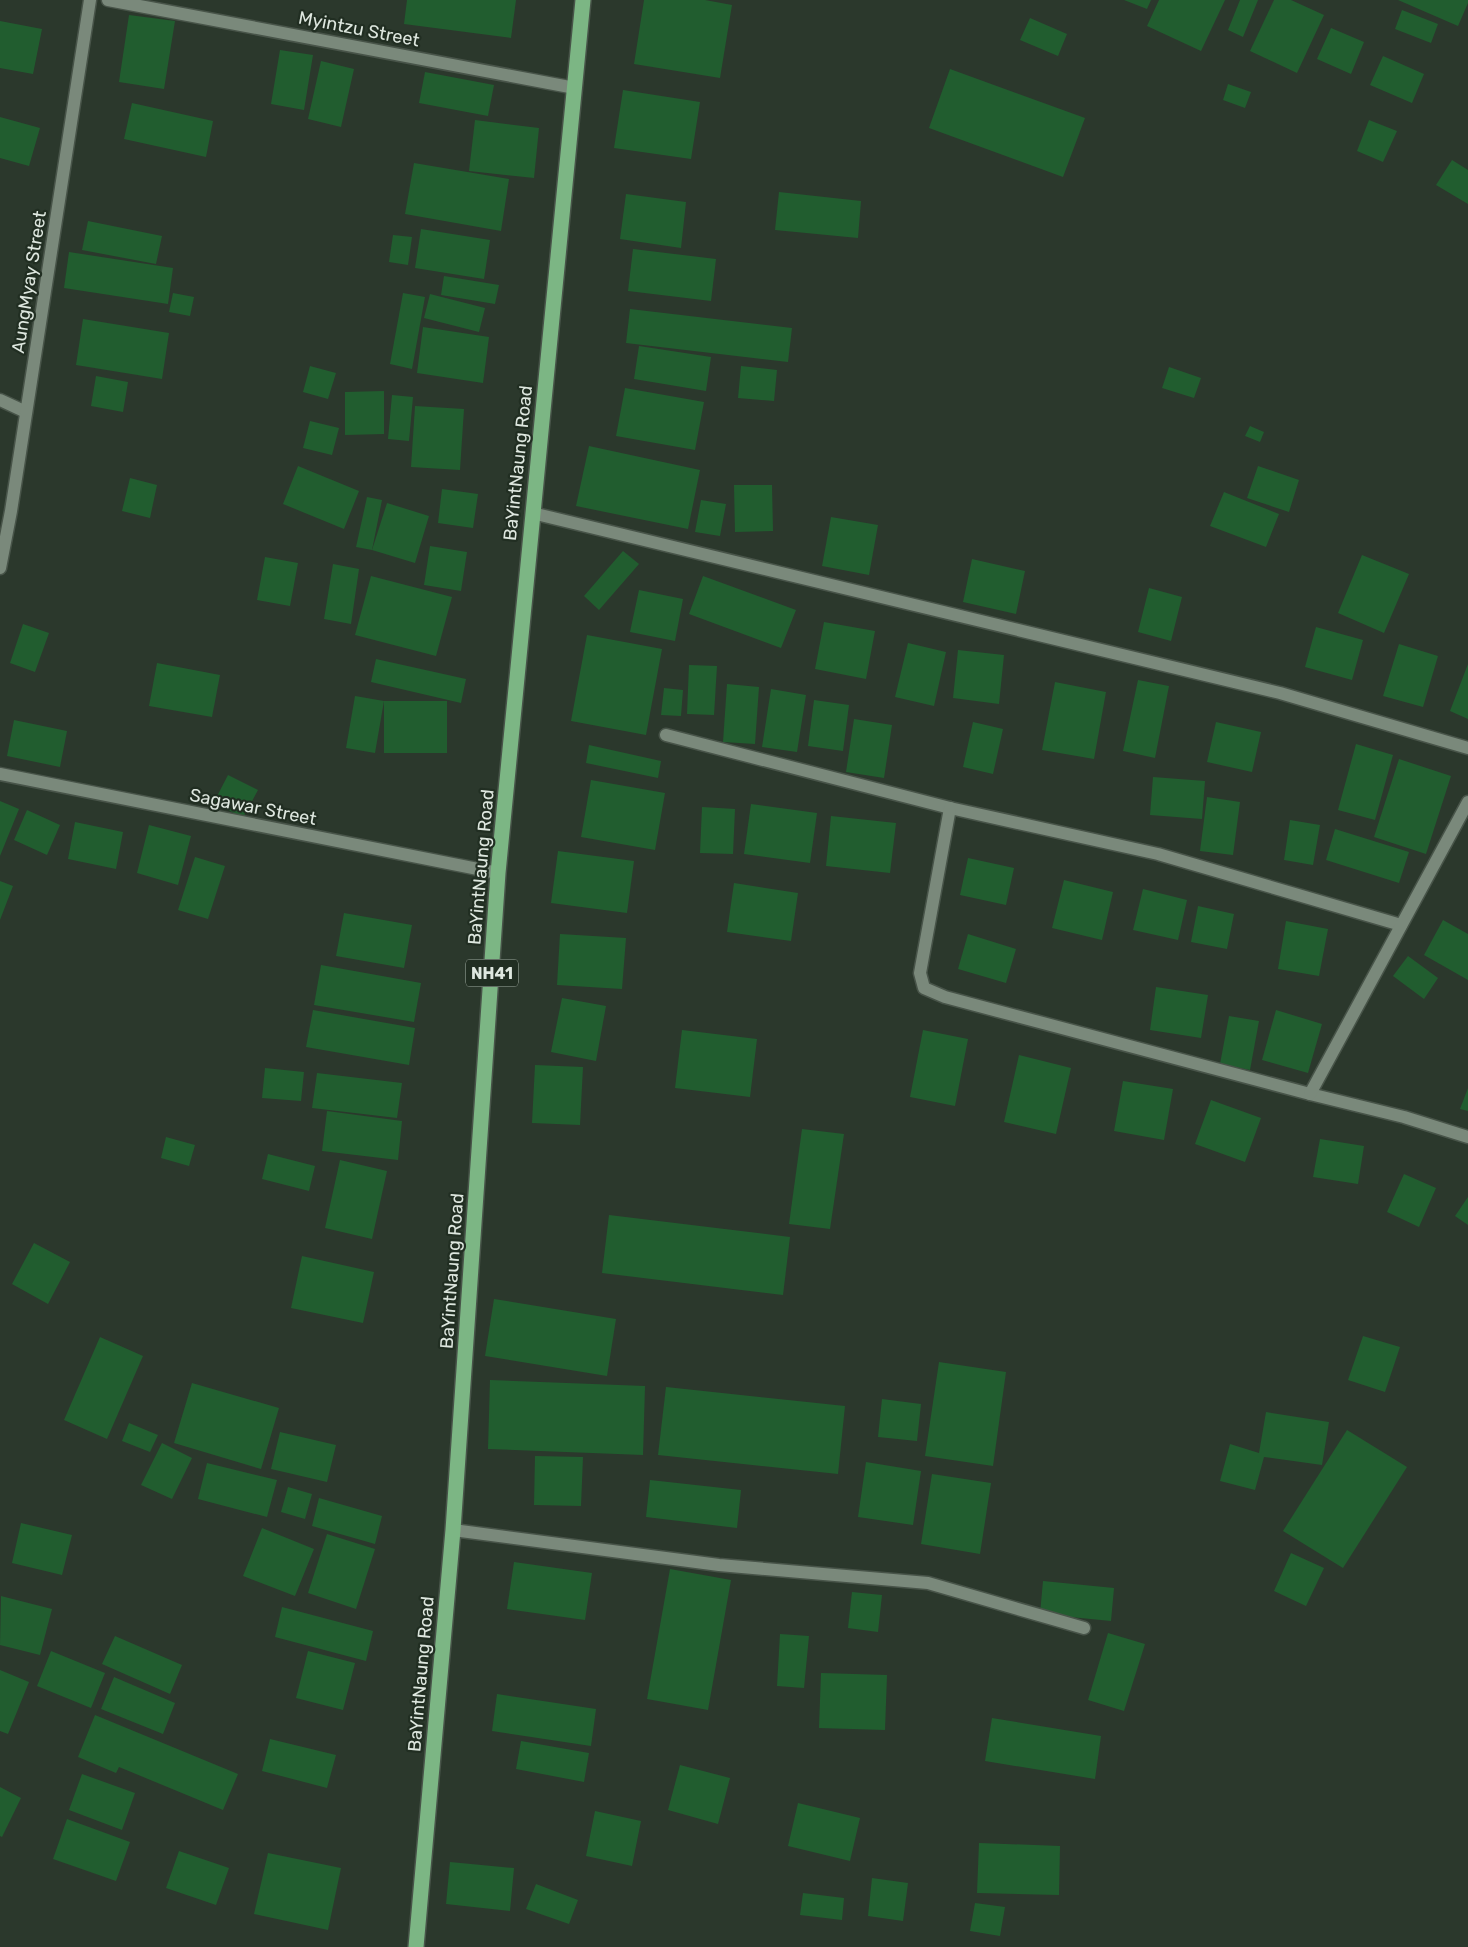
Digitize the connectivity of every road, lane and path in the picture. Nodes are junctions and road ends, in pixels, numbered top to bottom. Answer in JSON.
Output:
{"nodes":[{"id":1,"x":90,"y":0,"type":"edge"},
{"id":2,"x":108,"y":0,"type":"edge"},
{"id":3,"x":583,"y":0,"type":"edge"},
{"id":4,"x":575,"y":88,"type":"junction"},
{"id":5,"x":0,"y":400,"type":"edge"},
{"id":6,"x":26,"y":412,"type":"junction"},
{"id":7,"x":532,"y":513,"type":"junction"},
{"id":8,"x":0,"y":568,"type":"edge"},
{"id":9,"x":666,"y":735,"type":"dead end"},
{"id":10,"x":1468,"y":748,"type":"edge"},
{"id":11,"x":0,"y":774,"type":"edge"},
{"id":12,"x":1468,"y":802,"type":"edge"},
{"id":13,"x":950,"y":808,"type":"junction"},
{"id":14,"x":498,"y":874,"type":"junction"},
{"id":15,"x":1401,"y":925,"type":"junction"},
{"id":16,"x":1310,"y":1094,"type":"junction"},
{"id":17,"x":1468,"y":1137,"type":"edge"},
{"id":18,"x":453,"y":1530,"type":"junction"},
{"id":19,"x":1084,"y":1628,"type":"dead end"},
{"id":20,"x":416,"y":1947,"type":"edge"}],
"edges":[{"from":1,"to":6,"type":"street","name":"AungMyay Street"},
{"from":2,"to":4,"type":"street","name":"Myintzu Street"},
{"from":3,"to":4,"type":"highway","name":"BaYintNaung Road","number":"NH41"},
{"from":4,"to":7,"type":"highway","name":"BaYintNaung Road","number":"NH41"},
{"from":5,"to":6,"type":"street"},
{"from":6,"to":8,"type":"street","name":"AungMyay Street"},
{"from":7,"to":10,"type":"street"},
{"from":7,"to":14,"type":"highway","name":"BaYintNaung Road","number":"NH41"},
{"from":9,"to":13,"type":"street"},
{"from":11,"to":14,"type":"street","name":"Sagawar Street"},
{"from":12,"to":15,"type":"street"},
{"from":13,"to":15,"type":"street"},
{"from":13,"to":16,"type":"street"},
{"from":14,"to":18,"type":"highway","name":"BaYintNaung Road","number":"NH41"},
{"from":15,"to":16,"type":"street"},
{"from":16,"to":17,"type":"street"},
{"from":18,"to":19,"type":"street"},
{"from":18,"to":20,"type":"highway","name":"BaYintNaung Road","number":"NH41"}]}
